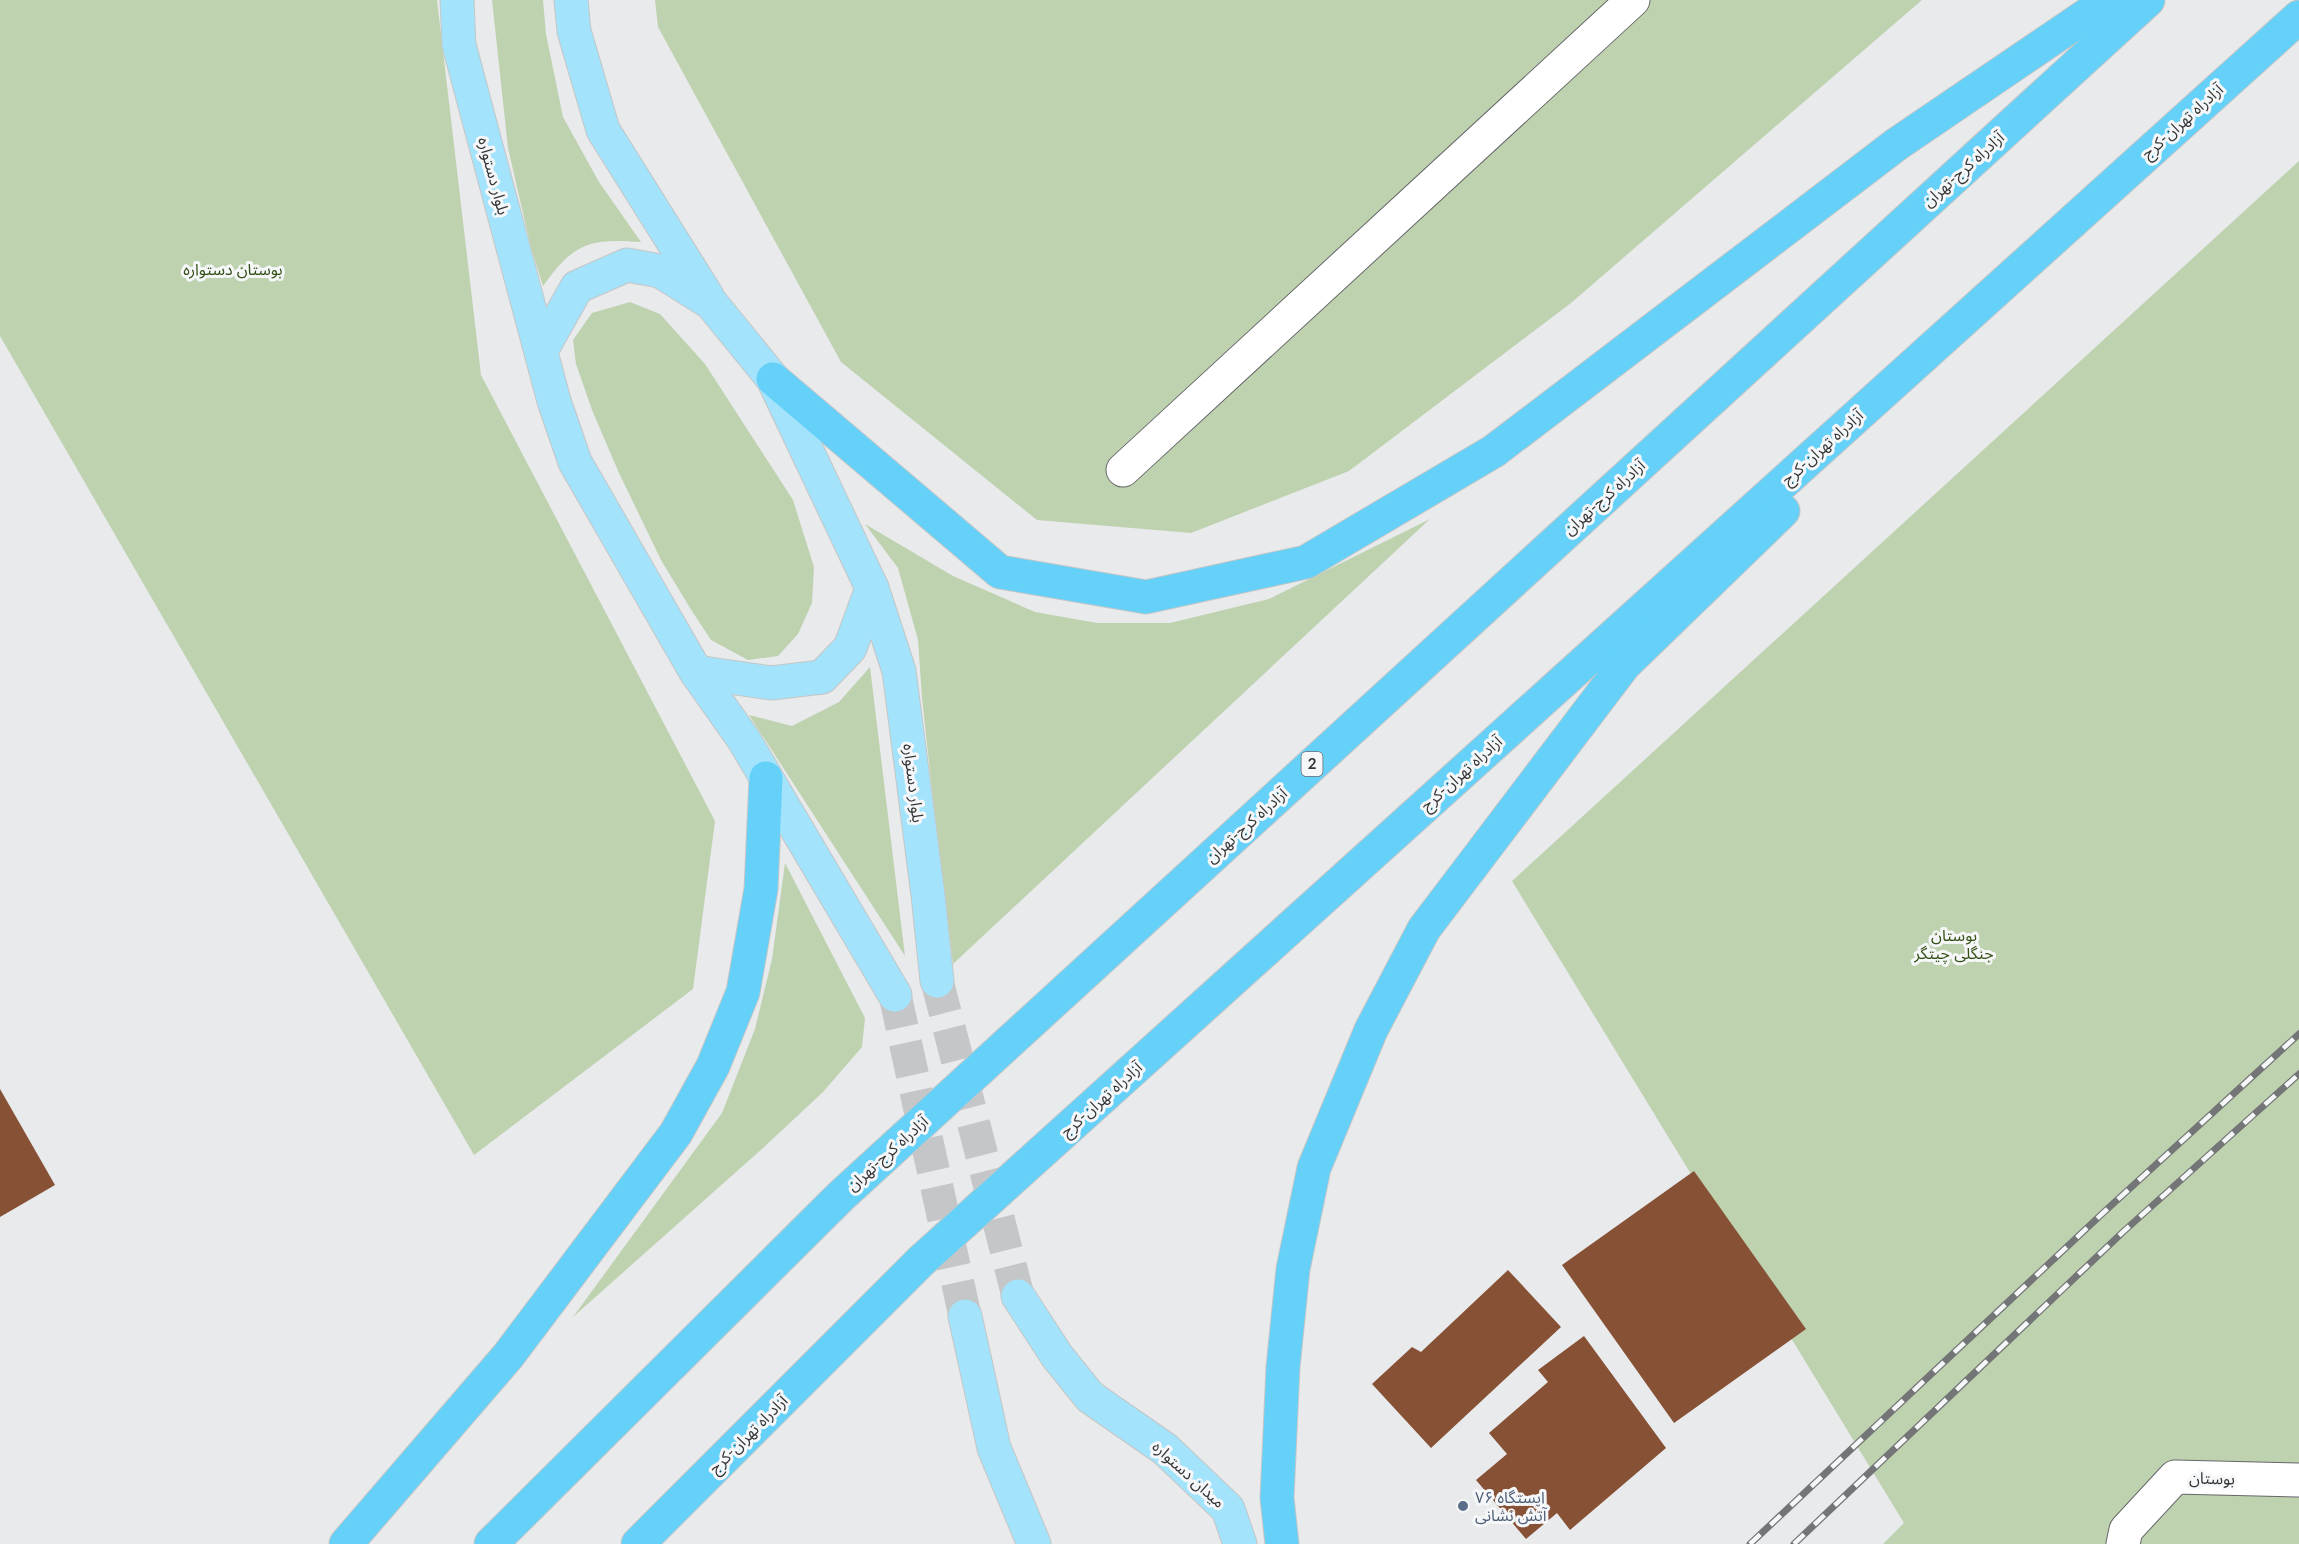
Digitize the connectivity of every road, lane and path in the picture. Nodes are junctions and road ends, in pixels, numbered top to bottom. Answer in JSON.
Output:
{"nodes":[{"id":1,"x":457,"y":0,"type":"edge"},
{"id":2,"x":571,"y":0,"type":"edge"},
{"id":3,"x":1633,"y":0,"type":"edge"},
{"id":4,"x":2109,"y":0,"type":"edge"},
{"id":5,"x":2148,"y":0,"type":"edge"},
{"id":6,"x":2299,"y":17,"type":"edge"},
{"id":7,"x":2249,"y":61,"type":"junction"},
{"id":8,"x":711,"y":303,"type":"junction"},
{"id":9,"x":541,"y":351,"type":"junction"},
{"id":10,"x":774,"y":379,"type":"junction"},
{"id":11,"x":1123,"y":470,"type":"dead end"},
{"id":12,"x":872,"y":588,"type":"junction"},
{"id":13,"x":696,"y":672,"type":"junction"},
{"id":14,"x":766,"y":778,"type":"junction"},
{"id":15,"x":937,"y":981,"type":"tunnel mouth"},
{"id":16,"x":895,"y":995,"type":"tunnel mouth"},
{"id":17,"x":1018,"y":1296,"type":"tunnel mouth"},
{"id":18,"x":965,"y":1316,"type":"tunnel mouth"},
{"id":19,"x":2299,"y":1480,"type":"edge"},
{"id":20,"x":346,"y":1544,"type":"edge"},
{"id":21,"x":492,"y":1544,"type":"edge"},
{"id":22,"x":638,"y":1544,"type":"edge"},
{"id":23,"x":1034,"y":1544,"type":"edge"},
{"id":24,"x":1240,"y":1544,"type":"edge"},
{"id":25,"x":1282,"y":1544,"type":"edge"},
{"id":26,"x":2123,"y":1544,"type":"edge"}],
"edges":[{"from":1,"to":9,"type":"main road","name":"بلوار دستواره"},
{"from":2,"to":8,"type":"main road"},
{"from":3,"to":11,"type":"street"},
{"from":4,"to":10,"type":"highway"},
{"from":5,"to":21,"type":"highway","name":"آزادراه کرج-تهران","number":"2"},
{"from":6,"to":7,"type":"highway","name":"آزادراه تهران-کرج"},
{"from":7,"to":22,"type":"highway","name":"آزادراه تهران-کرج"},
{"from":7,"to":25,"type":"highway"},
{"from":8,"to":9,"type":"main road"},
{"from":8,"to":10,"type":"main road","name":"بلوار دستواره"},
{"from":9,"to":13,"type":"main road","name":"بلوار دستواره"},
{"from":10,"to":12,"type":"main road","name":"بلوار دستواره"},
{"from":12,"to":13,"type":"main road"},
{"from":12,"to":15,"type":"main road","name":"بلوار دستواره"},
{"from":13,"to":14,"type":"main road"},
{"from":14,"to":16,"type":"main road"},
{"from":14,"to":20,"type":"highway"},
{"from":17,"to":24,"type":"main road","name":"میدان دستواره"},
{"from":18,"to":23,"type":"main road"},
{"from":19,"to":26,"type":"street","name":"بوستان"}]}
